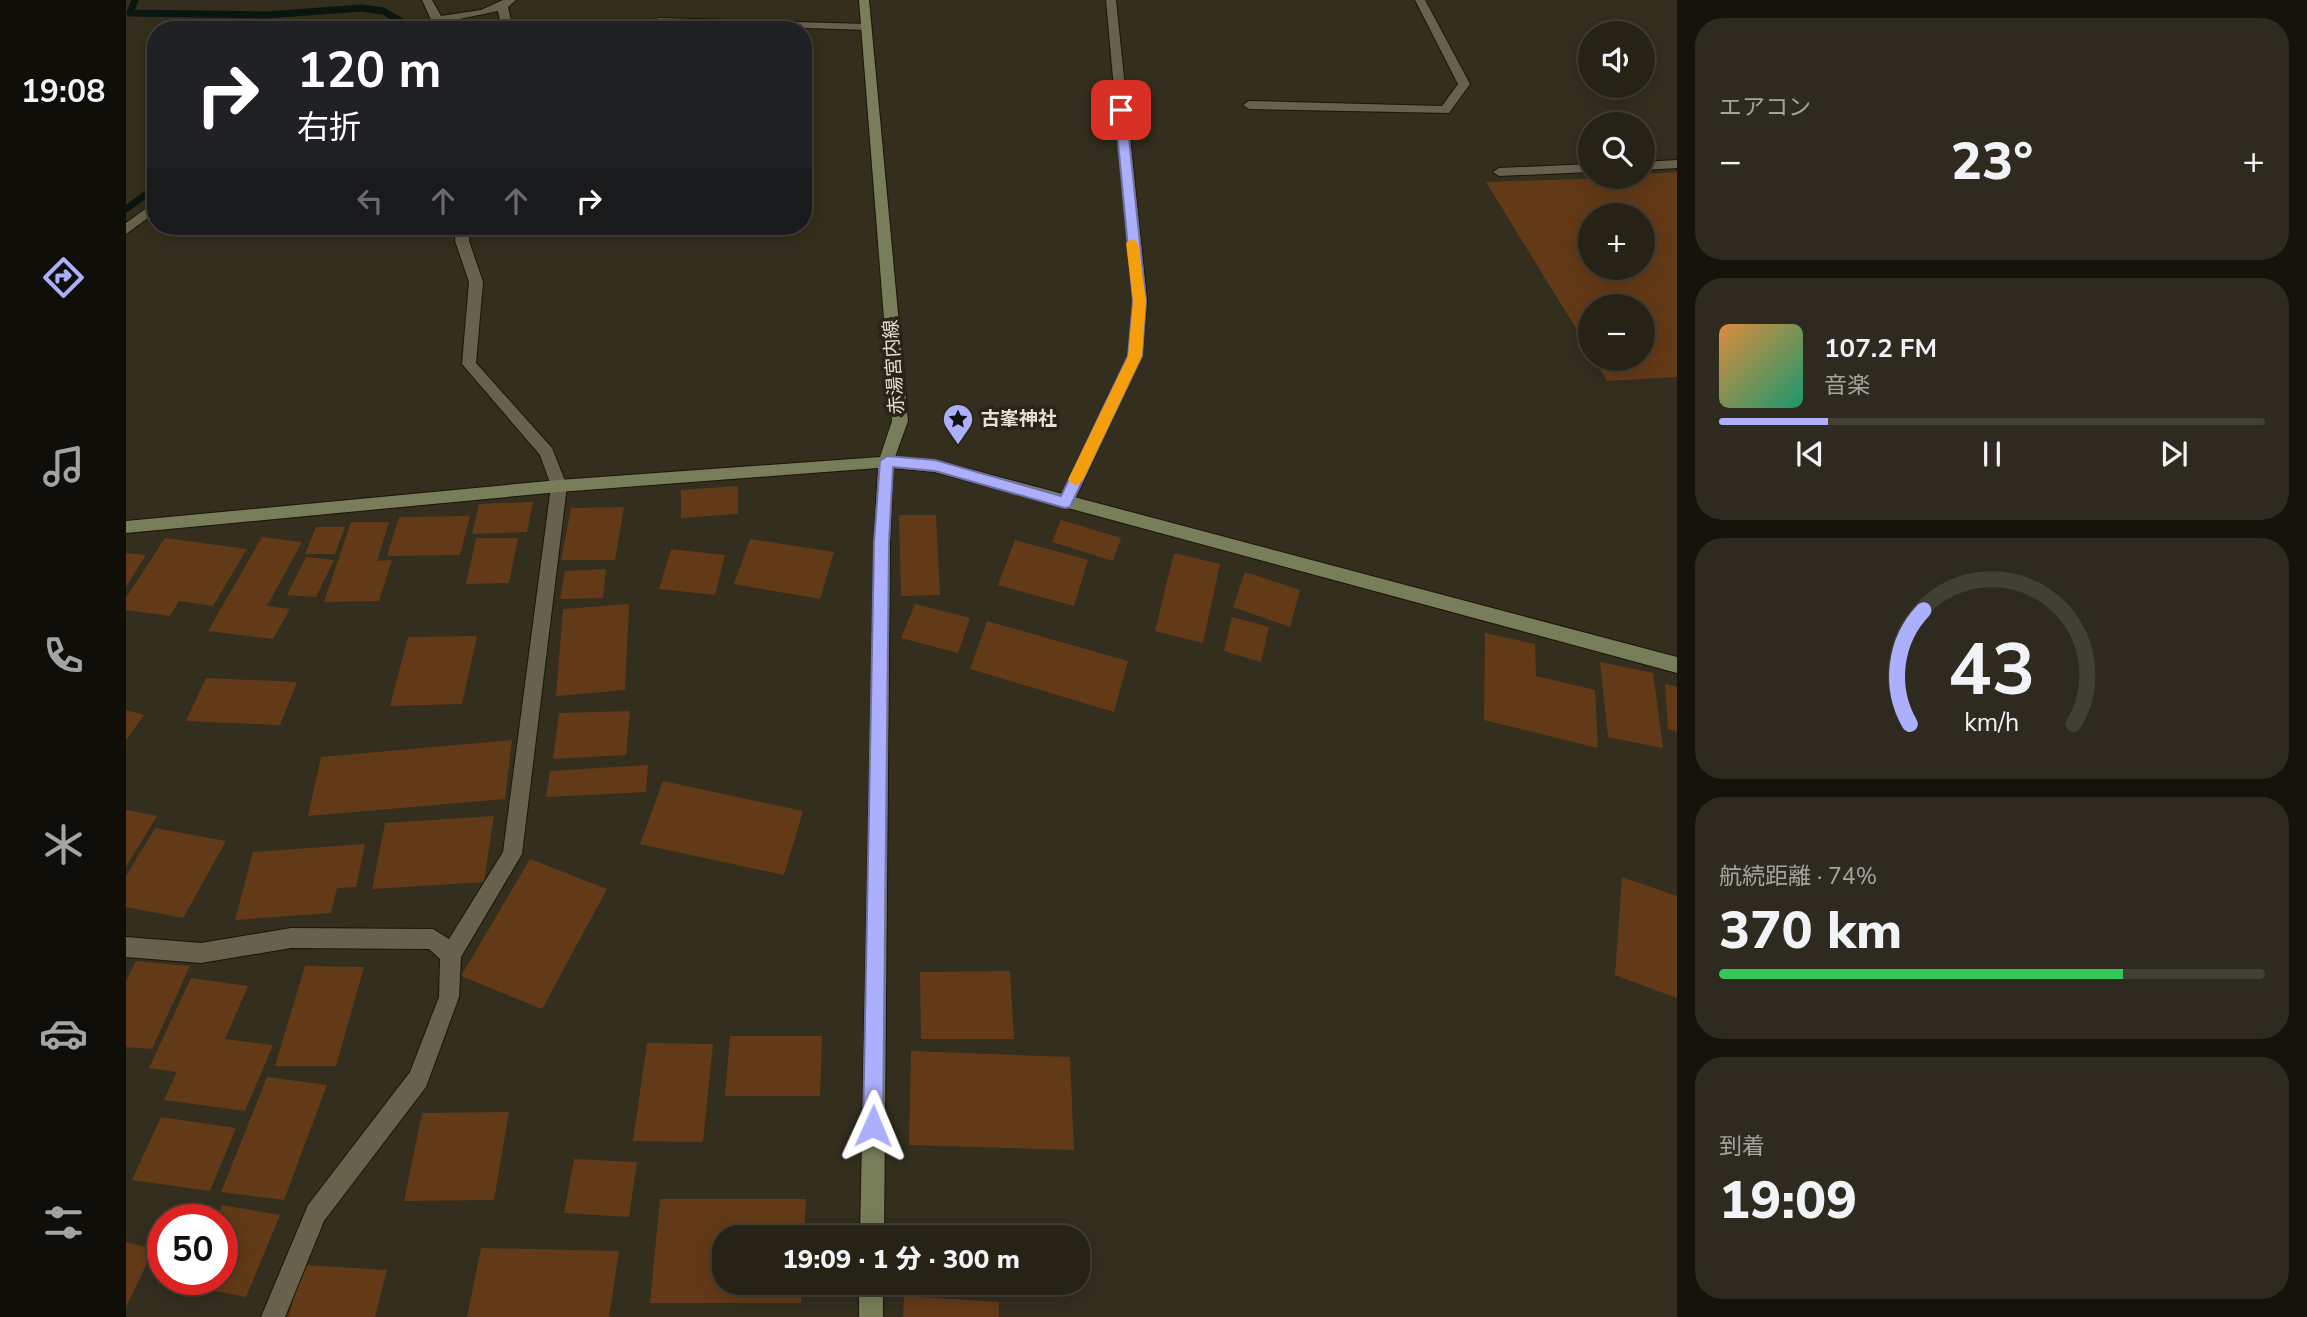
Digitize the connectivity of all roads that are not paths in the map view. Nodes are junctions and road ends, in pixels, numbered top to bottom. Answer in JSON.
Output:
{"nodes":[{"id":1,"x":427,"y":0,"type":"edge"},
{"id":2,"x":864,"y":0,"type":"edge"},
{"id":3,"x":1111,"y":0,"type":"edge"},
{"id":4,"x":1420,"y":0,"type":"edge"},
{"id":5,"x":507,"y":3,"type":"edge"},
{"id":6,"x":437,"y":20,"type":"joint"},
{"id":7,"x":508,"y":21,"type":"edge"},
{"id":8,"x":812,"y":25,"type":"edge"},
{"id":9,"x":866,"y":27,"type":"junction"},
{"id":10,"x":1249,"y":105,"type":"dead end"},
{"id":11,"x":1677,"y":164,"type":"edge"},
{"id":12,"x":1655,"y":165,"type":"edge"},
{"id":13,"x":1578,"y":169,"type":"edge"},
{"id":14,"x":1499,"y":172,"type":"dead end"},
{"id":15,"x":147,"y":212,"type":"edge"},
{"id":16,"x":126,"y":230,"type":"edge"},
{"id":17,"x":462,"y":235,"type":"edge"},
{"id":18,"x":887,"y":461,"type":"junction"},
{"id":19,"x":559,"y":486,"type":"junction"},
{"id":20,"x":1065,"y":503,"type":"junction"},
{"id":21,"x":126,"y":527,"type":"edge"},
{"id":22,"x":1677,"y":665,"type":"edge"},
{"id":23,"x":126,"y":947,"type":"edge"},
{"id":24,"x":451,"y":955,"type":"junction"},
{"id":25,"x":872,"y":1225,"type":"edge"},
{"id":26,"x":871,"y":1295,"type":"edge"},
{"id":27,"x":272,"y":1317,"type":"edge"},
{"id":28,"x":871,"y":1317,"type":"edge"}],
"edges":[{"from":1,"to":6,"type":"street"},
{"from":2,"to":9,"type":"main road","name":"赤湯宮内線"},
{"from":3,"to":20,"type":"street"},
{"from":4,"to":10,"type":"street"},
{"from":5,"to":6,"type":"street"},
{"from":5,"to":7,"type":"street"},
{"from":8,"to":9,"type":"street"},
{"from":9,"to":18,"type":"main road","name":"赤湯宮内線"},
{"from":11,"to":12,"type":"street"},
{"from":13,"to":14,"type":"street"},
{"from":15,"to":16,"type":"street"},
{"from":17,"to":19,"type":"street"},
{"from":18,"to":19,"type":"main road"},
{"from":18,"to":20,"type":"main road"},
{"from":18,"to":25,"type":"main road","name":"赤湯宮内線"},
{"from":19,"to":21,"type":"main road"},
{"from":19,"to":24,"type":"street"},
{"from":20,"to":22,"type":"main road"},
{"from":23,"to":24,"type":"street"},
{"from":24,"to":27,"type":"street"},
{"from":26,"to":28,"type":"main road"}]}
